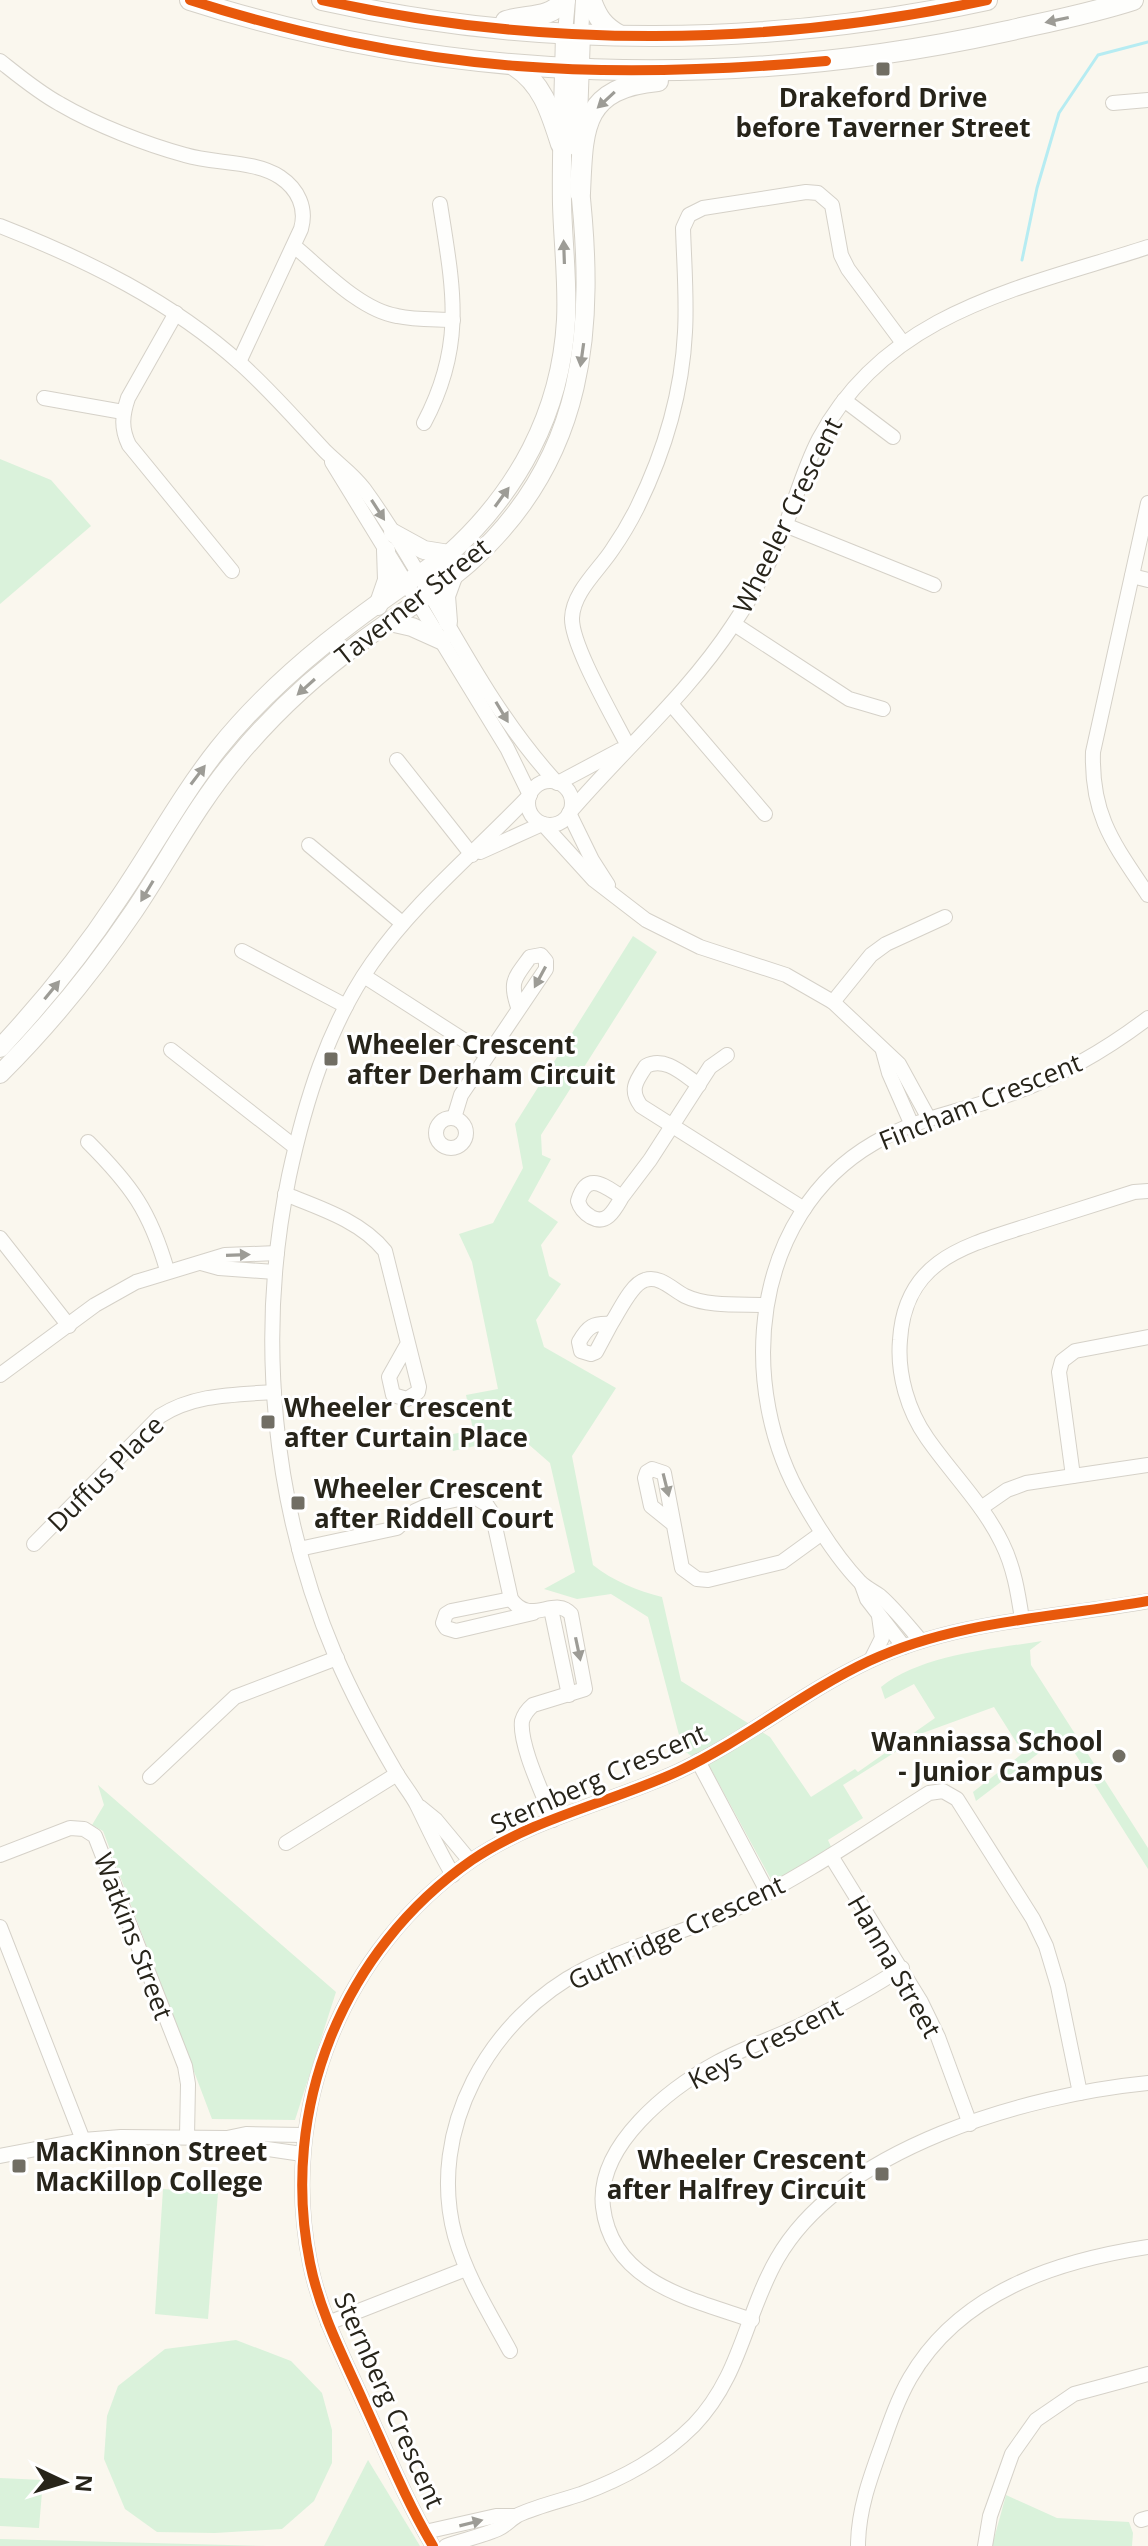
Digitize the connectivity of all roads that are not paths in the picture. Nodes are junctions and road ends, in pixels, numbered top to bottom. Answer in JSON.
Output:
{"nodes":[{"id":1,"x":190,"y":0,"type":"edge"},
{"id":2,"x":322,"y":0,"type":"edge"},
{"id":3,"x":566,"y":0,"type":"edge"},
{"id":4,"x":583,"y":0,"type":"edge"},
{"id":5,"x":591,"y":0,"type":"edge"},
{"id":6,"x":987,"y":0,"type":"edge"},
{"id":7,"x":1133,"y":0,"type":"edge"},
{"id":8,"x":483,"y":27,"type":"junction"},
{"id":9,"x":573,"y":34,"type":"junction"},
{"id":10,"x":619,"y":35,"type":"junction"},
{"id":11,"x":0,"y":61,"type":"edge"},
{"id":12,"x":515,"y":66,"type":"junction"},
{"id":13,"x":572,"y":68,"type":"junction"},
{"id":14,"x":732,"y":68,"type":"junction"},
{"id":15,"x":1148,"y":100,"type":"edge"},
{"id":16,"x":1113,"y":103,"type":"dead end"},
{"id":17,"x":561,"y":144,"type":"junction"},
{"id":18,"x":580,"y":193,"type":"junction"},
{"id":19,"x":440,"y":204,"type":"dead end"},
{"id":20,"x":0,"y":226,"type":"edge"},
{"id":21,"x":294,"y":246,"type":"junction"},
{"id":22,"x":1148,"y":247,"type":"edge"},
{"id":23,"x":176,"y":313,"type":"junction"},
{"id":24,"x":453,"y":320,"type":"junction"},
{"id":25,"x":903,"y":343,"type":"junction"},
{"id":26,"x":239,"y":362,"type":"junction"},
{"id":27,"x":44,"y":398,"type":"dead end"},
{"id":28,"x":844,"y":400,"type":"junction"},
{"id":29,"x":123,"y":412,"type":"junction"},
{"id":30,"x":424,"y":423,"type":"dead end"},
{"id":31,"x":893,"y":437,"type":"dead end"},
{"id":32,"x":1148,"y":503,"type":"edge"},
{"id":33,"x":785,"y":525,"type":"junction"},
{"id":34,"x":389,"y":542,"type":"junction"},
{"id":35,"x":449,"y":554,"type":"junction"},
{"id":36,"x":232,"y":571,"type":"dead end"},
{"id":37,"x":454,"y":574,"type":"junction"},
{"id":38,"x":1132,"y":576,"type":"junction"},
{"id":39,"x":413,"y":580,"type":"junction"},
{"id":40,"x":1148,"y":580,"type":"edge"},
{"id":41,"x":934,"y":585,"type":"dead end"},
{"id":42,"x":423,"y":597,"type":"junction"},
{"id":43,"x":378,"y":606,"type":"junction"},
{"id":44,"x":390,"y":622,"type":"junction"},
{"id":45,"x":734,"y":624,"type":"junction"},
{"id":46,"x":445,"y":631,"type":"junction"},
{"id":47,"x":671,"y":704,"type":"junction"},
{"id":48,"x":883,"y":709,"type":"dead end"},
{"id":49,"x":628,"y":746,"type":"junction"},
{"id":50,"x":397,"y":760,"type":"dead end"},
{"id":51,"x":558,"y":783,"type":"junction"},
{"id":52,"x":530,"y":796,"type":"junction"},
{"id":53,"x":570,"y":813,"type":"junction"},
{"id":54,"x":765,"y":814,"type":"dead end"},
{"id":55,"x":542,"y":824,"type":"junction"},
{"id":56,"x":309,"y":845,"type":"dead end"},
{"id":57,"x":472,"y":855,"type":"junction"},
{"id":58,"x":612,"y":892,"type":"junction"},
{"id":59,"x":1148,"y":895,"type":"edge"},
{"id":60,"x":945,"y":917,"type":"dead end"},
{"id":61,"x":402,"y":923,"type":"junction"},
{"id":62,"x":242,"y":951,"type":"dead end"},
{"id":63,"x":364,"y":976,"type":"junction"},
{"id":64,"x":833,"y":1002,"type":"junction"},
{"id":65,"x":346,"y":1006,"type":"junction"},
{"id":66,"x":518,"y":1007,"type":"dead end"},
{"id":67,"x":1148,"y":1018,"type":"edge"},
{"id":68,"x":0,"y":1048,"type":"edge"},
{"id":69,"x":171,"y":1050,"type":"dead end"},
{"id":70,"x":883,"y":1051,"type":"junction"},
{"id":71,"x":487,"y":1055,"type":"junction"},
{"id":72,"x":727,"y":1055,"type":"dead end"},
{"id":73,"x":0,"y":1074,"type":"edge"},
{"id":74,"x":699,"y":1085,"type":"junction"},
{"id":75,"x":928,"y":1117,"type":"junction"},
{"id":76,"x":454,"y":1118,"type":"dead end"},
{"id":77,"x":911,"y":1123,"type":"junction"},
{"id":78,"x":674,"y":1124,"type":"junction"},
{"id":79,"x":88,"y":1142,"type":"dead end"},
{"id":80,"x":295,"y":1147,"type":"junction"},
{"id":81,"x":1148,"y":1191,"type":"edge"},
{"id":82,"x":285,"y":1194,"type":"junction"},
{"id":83,"x":622,"y":1197,"type":"dead end"},
{"id":84,"x":804,"y":1209,"type":"junction"},
{"id":85,"x":0,"y":1238,"type":"edge"},
{"id":86,"x":277,"y":1253,"type":"junction"},
{"id":87,"x":201,"y":1263,"type":"junction"},
{"id":88,"x":167,"y":1270,"type":"junction"},
{"id":89,"x":275,"y":1272,"type":"junction"},
{"id":90,"x":766,"y":1305,"type":"junction"},
{"id":91,"x":611,"y":1324,"type":"dead end"},
{"id":92,"x":69,"y":1326,"type":"junction"},
{"id":93,"x":1148,"y":1337,"type":"edge"},
{"id":94,"x":407,"y":1345,"type":"dead end"},
{"id":95,"x":0,"y":1375,"type":"edge"},
{"id":96,"x":274,"y":1392,"type":"junction"},
{"id":97,"x":1148,"y":1465,"type":"edge"},
{"id":98,"x":1073,"y":1476,"type":"junction"},
{"id":99,"x":981,"y":1508,"type":"junction"},
{"id":100,"x":672,"y":1523,"type":"dead end"},
{"id":101,"x":822,"y":1533,"type":"junction"},
{"id":102,"x":34,"y":1544,"type":"dead end"},
{"id":103,"x":299,"y":1549,"type":"junction"},
{"id":104,"x":862,"y":1584,"type":"junction"},
{"id":105,"x":511,"y":1599,"type":"junction"},
{"id":106,"x":1148,"y":1601,"type":"edge"},
{"id":107,"x":544,"y":1610,"type":"junction"},
{"id":108,"x":878,"y":1613,"type":"junction"},
{"id":109,"x":1022,"y":1619,"type":"junction"},
{"id":110,"x":921,"y":1641,"type":"junction"},
{"id":111,"x":904,"y":1647,"type":"junction"},
{"id":112,"x":337,"y":1658,"type":"junction"},
{"id":113,"x":871,"y":1660,"type":"junction"},
{"id":114,"x":698,"y":1761,"type":"junction"},
{"id":115,"x":397,"y":1774,"type":"junction"},
{"id":116,"x":150,"y":1777,"type":"dead end"},
{"id":117,"x":417,"y":1804,"type":"junction"},
{"id":118,"x":553,"y":1820,"type":"junction"},
{"id":119,"x":286,"y":1843,"type":"dead end"},
{"id":120,"x":0,"y":1855,"type":"edge"},
{"id":121,"x":831,"y":1856,"type":"junction"},
{"id":122,"x":470,"y":1861,"type":"junction"},
{"id":123,"x":453,"y":1875,"type":"junction"},
{"id":124,"x":768,"y":1893,"type":"junction"},
{"id":125,"x":0,"y":1927,"type":"edge"},
{"id":126,"x":902,"y":1968,"type":"junction"},
{"id":127,"x":1148,"y":2083,"type":"edge"},
{"id":128,"x":1080,"y":2093,"type":"junction"},
{"id":129,"x":970,"y":2124,"type":"junction"},
{"id":130,"x":304,"y":2135,"type":"junction"},
{"id":131,"x":187,"y":2136,"type":"junction"},
{"id":132,"x":83,"y":2140,"type":"junction"},
{"id":133,"x":251,"y":2140,"type":"junction"},
{"id":134,"x":302,"y":2154,"type":"junction"},
{"id":135,"x":0,"y":2156,"type":"edge"},
{"id":136,"x":1148,"y":2247,"type":"edge"},
{"id":137,"x":466,"y":2269,"type":"junction"},
{"id":138,"x":752,"y":2320,"type":"junction"},
{"id":139,"x":328,"y":2323,"type":"junction"},
{"id":140,"x":510,"y":2351,"type":"dead end"},
{"id":141,"x":1148,"y":2374,"type":"edge"},
{"id":142,"x":517,"y":2516,"type":"junction"},
{"id":143,"x":425,"y":2532,"type":"junction"},
{"id":144,"x":468,"y":2542,"type":"edge"},
{"id":145,"x":433,"y":2546,"type":"edge"},
{"id":146,"x":446,"y":2546,"type":"edge"},
{"id":147,"x":858,"y":2546,"type":"edge"},
{"id":148,"x":985,"y":2546,"type":"edge"}],
"edges":[{"from":1,"to":12,"type":"highway"},
{"from":2,"to":8,"type":"highway"},
{"from":3,"to":8,"type":"highway"},
{"from":3,"to":9,"type":"street"},
{"from":4,"to":9,"type":"street"},
{"from":5,"to":10,"type":"highway"},
{"from":6,"to":10,"type":"highway"},
{"from":7,"to":14,"type":"highway","one_way":true},
{"from":8,"to":9,"type":"highway"},
{"from":9,"to":10,"type":"highway"},
{"from":9,"to":13,"type":"main road","name":"Taverner Street"},
{"from":11,"to":21,"type":"street"},
{"from":12,"to":13,"type":"highway"},
{"from":12,"to":17,"type":"highway"},
{"from":13,"to":14,"type":"highway"},
{"from":13,"to":17,"type":"main road","name":"Taverner Street"},
{"from":13,"to":18,"type":"main road","name":"Taverner Street"},
{"from":14,"to":18,"type":"highway","one_way":true},
{"from":15,"to":16,"type":"street"},
{"from":35,"to":17,"type":"main road","name":"Taverner Street","one_way":true},
{"from":18,"to":37,"type":"main road","name":"Taverner Street","one_way":true},
{"from":19,"to":24,"type":"street"},
{"from":20,"to":23,"type":"street"},
{"from":21,"to":24,"type":"street"},
{"from":21,"to":26,"type":"street"},
{"from":22,"to":25,"type":"street","name":"Wheeler Crescent"},
{"from":23,"to":26,"type":"street"},
{"from":23,"to":29,"type":"street"},
{"from":24,"to":30,"type":"street"},
{"from":25,"to":28,"type":"street","name":"Wheeler Crescent"},
{"from":25,"to":49,"type":"street"},
{"from":26,"to":34,"type":"street"},
{"from":27,"to":29,"type":"street"},
{"from":28,"to":31,"type":"street"},
{"from":28,"to":33,"type":"street","name":"Wheeler Crescent"},
{"from":29,"to":36,"type":"street"},
{"from":32,"to":38,"type":"street"},
{"from":33,"to":41,"type":"street"},
{"from":33,"to":45,"type":"street","name":"Wheeler Crescent"},
{"from":34,"to":35,"type":"main road"},
{"from":34,"to":39,"type":"street"},
{"from":34,"to":43,"type":"main road"},
{"from":35,"to":39,"type":"main road","name":"Taverner Street"},
{"from":37,"to":42,"type":"main road","name":"Taverner Street"},
{"from":37,"to":46,"type":"main road"},
{"from":38,"to":40,"type":"street"},
{"from":38,"to":59,"type":"street"},
{"from":39,"to":42,"type":"street"},
{"from":39,"to":43,"type":"main road","name":"Taverner Street"},
{"from":42,"to":44,"type":"main road","name":"Taverner Street"},
{"from":42,"to":46,"type":"street"},
{"from":68,"to":43,"type":"main road","name":"Taverner Street","one_way":true},
{"from":44,"to":46,"type":"main road"},
{"from":44,"to":73,"type":"main road","name":"Taverner Street","one_way":true},
{"from":45,"to":47,"type":"street","name":"Wheeler Crescent"},
{"from":45,"to":48,"type":"street"},
{"from":46,"to":51,"type":"street","one_way":true},
{"from":46,"to":52,"type":"street"},
{"from":47,"to":49,"type":"street","name":"Wheeler Crescent"},
{"from":47,"to":54,"type":"street"},
{"from":49,"to":51,"type":"street","name":"Wheeler Crescent"},
{"from":49,"to":53,"type":"street","name":"Wheeler Crescent"},
{"from":50,"to":57,"type":"street"},
{"from":51,"to":52,"type":"street"},
{"from":51,"to":53,"type":"street"},
{"from":52,"to":55,"type":"street"},
{"from":52,"to":57,"type":"street"},
{"from":53,"to":55,"type":"street"},
{"from":53,"to":58,"type":"street"},
{"from":55,"to":57,"type":"street"},
{"from":55,"to":58,"type":"street"},
{"from":56,"to":61,"type":"street"},
{"from":57,"to":61,"type":"street"},
{"from":58,"to":64,"type":"street"},
{"from":60,"to":64,"type":"street"},
{"from":61,"to":63,"type":"street"},
{"from":62,"to":65,"type":"street"},
{"from":63,"to":65,"type":"street"},
{"from":63,"to":71,"type":"street"},
{"from":64,"to":70,"type":"street"},
{"from":65,"to":80,"type":"street"},
{"from":66,"to":71,"type":"street"},
{"from":67,"to":75,"type":"street","name":"Fincham Crescent"},
{"from":69,"to":80,"type":"street"},
{"from":70,"to":75,"type":"street"},
{"from":70,"to":77,"type":"street"},
{"from":71,"to":76,"type":"street"},
{"from":72,"to":74,"type":"street"},
{"from":74,"to":78,"type":"street"},
{"from":74,"to":78,"type":"street"},
{"from":75,"to":77,"type":"street","name":"Fincham Crescent"},
{"from":77,"to":84,"type":"street","name":"Fincham Crescent"},
{"from":78,"to":83,"type":"street"},
{"from":78,"to":84,"type":"street"},
{"from":79,"to":88,"type":"street"},
{"from":80,"to":82,"type":"street"},
{"from":81,"to":99,"type":"street"},
{"from":82,"to":86,"type":"street"},
{"from":82,"to":94,"type":"street"},
{"from":84,"to":90,"type":"street","name":"Fincham Crescent"},
{"from":85,"to":92,"type":"street"},
{"from":87,"to":86,"type":"street","one_way":true},
{"from":86,"to":89,"type":"street"},
{"from":87,"to":88,"type":"street"},
{"from":87,"to":89,"type":"street"},
{"from":88,"to":92,"type":"street"},
{"from":89,"to":96,"type":"street"},
{"from":90,"to":91,"type":"street"},
{"from":90,"to":101,"type":"street","name":"Fincham Crescent"},
{"from":92,"to":95,"type":"street"},
{"from":93,"to":98,"type":"street"},
{"from":96,"to":102,"type":"street","name":"Duffus Place"},
{"from":96,"to":103,"type":"street"},
{"from":97,"to":98,"type":"street"},
{"from":98,"to":99,"type":"street"},
{"from":99,"to":109,"type":"street"},
{"from":100,"to":101,"type":"street"},
{"from":101,"to":104,"type":"street","name":"Fincham Crescent"},
{"from":103,"to":105,"type":"street"},
{"from":103,"to":112,"type":"street"},
{"from":104,"to":108,"type":"street","name":"Fincham Crescent"},
{"from":104,"to":110,"type":"street","name":"Fincham Crescent"},
{"from":105,"to":107,"type":"street"},
{"from":105,"to":107,"type":"street"},
{"from":106,"to":109,"type":"street","name":"Sternberg Crescent"},
{"from":107,"to":118,"type":"street"},
{"from":108,"to":111,"type":"street","name":"Fincham Crescent"},
{"from":108,"to":113,"type":"street"},
{"from":109,"to":110,"type":"street","name":"Sternberg Crescent"},
{"from":110,"to":111,"type":"street","name":"Sternberg Crescent"},
{"from":111,"to":113,"type":"street","name":"Sternberg Crescent"},
{"from":112,"to":115,"type":"street"},
{"from":112,"to":116,"type":"street"},
{"from":113,"to":114,"type":"street","name":"Sternberg Crescent"},
{"from":114,"to":118,"type":"street","name":"Sternberg Crescent"},
{"from":114,"to":124,"type":"street"},
{"from":115,"to":117,"type":"street"},
{"from":115,"to":119,"type":"street"},
{"from":117,"to":122,"type":"street"},
{"from":117,"to":123,"type":"street"},
{"from":118,"to":122,"type":"street","name":"Sternberg Crescent"},
{"from":120,"to":131,"type":"street","name":"Watkins Street"},
{"from":121,"to":124,"type":"street","name":"Guthridge Crescent"},
{"from":121,"to":126,"type":"street","name":"Hanna Street"},
{"from":121,"to":128,"type":"street","name":"Guthridge Crescent"},
{"from":122,"to":123,"type":"street","name":"Sternberg Crescent"},
{"from":123,"to":130,"type":"street","name":"Sternberg Crescent"},
{"from":124,"to":137,"type":"street","name":"Guthridge Crescent"},
{"from":125,"to":132,"type":"street"},
{"from":126,"to":129,"type":"street","name":"Hanna Street"},
{"from":126,"to":138,"type":"street","name":"Keys Crescent"},
{"from":127,"to":128,"type":"street"},
{"from":128,"to":129,"type":"street"},
{"from":129,"to":138,"type":"street"},
{"from":130,"to":133,"type":"street"},
{"from":130,"to":134,"type":"street","name":"Sternberg Crescent"},
{"from":131,"to":132,"type":"street"},
{"from":131,"to":133,"type":"street"},
{"from":132,"to":135,"type":"street"},
{"from":133,"to":134,"type":"street"},
{"from":134,"to":139,"type":"street","name":"Sternberg Crescent"},
{"from":136,"to":147,"type":"street"},
{"from":137,"to":139,"type":"street"},
{"from":137,"to":140,"type":"street","name":"Guthridge Crescent"},
{"from":138,"to":142,"type":"street"},
{"from":139,"to":143,"type":"street","name":"Sternberg Crescent"},
{"from":141,"to":148,"type":"street"},
{"from":143,"to":142,"type":"street","one_way":true},
{"from":142,"to":144,"type":"street"},
{"from":143,"to":145,"type":"street","name":"Sternberg Crescent"},
{"from":144,"to":146,"type":"street"}]}
